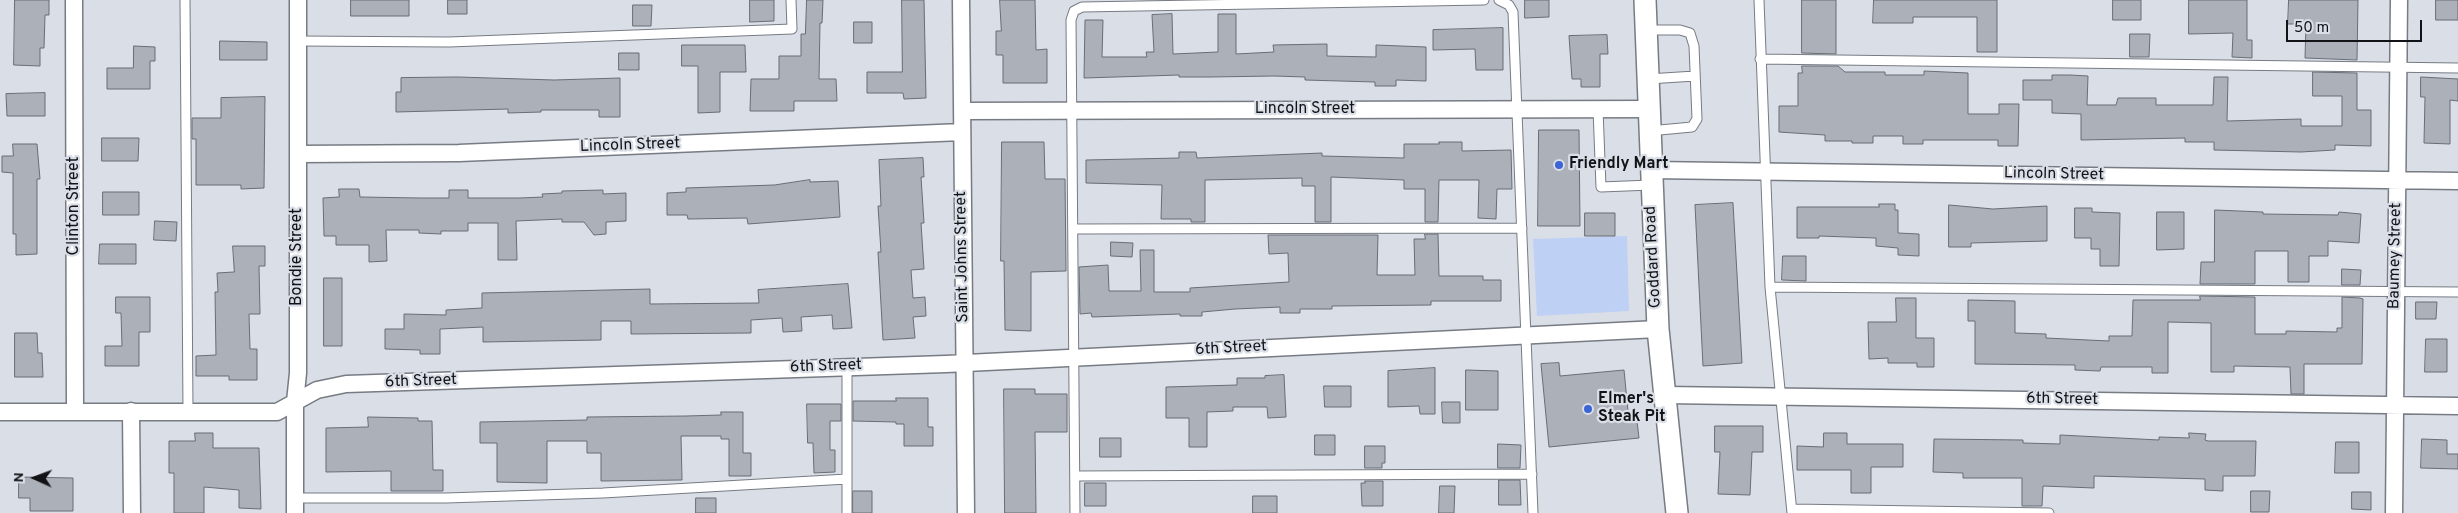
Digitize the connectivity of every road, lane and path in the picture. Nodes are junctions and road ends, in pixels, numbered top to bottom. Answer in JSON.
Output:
{"nodes":[{"id":1,"x":74,"y":0,"type":"edge"},
{"id":2,"x":185,"y":0,"type":"edge"},
{"id":3,"x":298,"y":0,"type":"edge"},
{"id":4,"x":791,"y":0,"type":"edge"},
{"id":5,"x":961,"y":0,"type":"edge"},
{"id":6,"x":1484,"y":0,"type":"edge"},
{"id":7,"x":1500,"y":0,"type":"edge"},
{"id":8,"x":1645,"y":0,"type":"edge"},
{"id":9,"x":1759,"y":0,"type":"edge"},
{"id":10,"x":2400,"y":0,"type":"edge"},
{"id":11,"x":1646,"y":30,"type":"junction"},
{"id":12,"x":298,"y":41,"type":"junction"},
{"id":13,"x":1760,"y":59,"type":"junction"},
{"id":14,"x":2398,"y":67,"type":"junction"},
{"id":15,"x":2458,"y":68,"type":"edge"},
{"id":16,"x":1695,"y":76,"type":"junction"},
{"id":17,"x":1648,"y":79,"type":"junction"},
{"id":18,"x":1517,"y":109,"type":"junction"},
{"id":19,"x":1598,"y":109,"type":"junction"},
{"id":20,"x":1649,"y":109,"type":"junction"},
{"id":21,"x":1071,"y":110,"type":"junction"},
{"id":22,"x":962,"y":111,"type":"junction"},
{"id":23,"x":1649,"y":131,"type":"junction"},
{"id":24,"x":962,"y":132,"type":"junction"},
{"id":25,"x":298,"y":154,"type":"junction"},
{"id":26,"x":1765,"y":171,"type":"junction"},
{"id":27,"x":1650,"y":178,"type":"junction"},
{"id":28,"x":2397,"y":180,"type":"junction"},
{"id":29,"x":2458,"y":181,"type":"edge"},
{"id":30,"x":1522,"y":228,"type":"junction"},
{"id":31,"x":1073,"y":229,"type":"junction"},
{"id":32,"x":1770,"y":287,"type":"junction"},
{"id":33,"x":2396,"y":291,"type":"junction"},
{"id":34,"x":2458,"y":292,"type":"edge"},
{"id":35,"x":1658,"y":329,"type":"junction"},
{"id":36,"x":1526,"y":335,"type":"junction"},
{"id":37,"x":1074,"y":357,"type":"junction"},
{"id":38,"x":965,"y":363,"type":"junction"},
{"id":39,"x":847,"y":366,"type":"junction"},
{"id":40,"x":1665,"y":395,"type":"junction"},
{"id":41,"x":1781,"y":396,"type":"junction"},
{"id":42,"x":295,"y":402,"type":"junction"},
{"id":43,"x":2394,"y":405,"type":"junction"},
{"id":44,"x":2458,"y":406,"type":"edge"},
{"id":45,"x":188,"y":410,"type":"junction"},
{"id":46,"x":76,"y":411,"type":"junction"},
{"id":47,"x":131,"y":411,"type":"junction"},
{"id":48,"x":0,"y":412,"type":"edge"},
{"id":49,"x":1532,"y":474,"type":"junction"},
{"id":50,"x":1075,"y":476,"type":"junction"},
{"id":51,"x":847,"y":479,"type":"junction"},
{"id":52,"x":295,"y":506,"type":"edge"},
{"id":53,"x":1792,"y":511,"type":"edge"},
{"id":54,"x":132,"y":513,"type":"edge"},
{"id":55,"x":847,"y":513,"type":"edge"},
{"id":56,"x":966,"y":513,"type":"edge"},
{"id":57,"x":1075,"y":513,"type":"edge"},
{"id":58,"x":1533,"y":513,"type":"edge"},
{"id":59,"x":1677,"y":513,"type":"edge"},
{"id":60,"x":2049,"y":513,"type":"edge"},
{"id":61,"x":2394,"y":513,"type":"edge"}],
"edges":[{"from":1,"to":46,"type":"street","name":"Clinton Street"},
{"from":2,"to":45,"type":"lane"},
{"from":3,"to":12,"type":"street","name":"Bondie Street"},
{"from":4,"to":12,"type":"lane"},
{"from":5,"to":22,"type":"street","name":"Saint Johns Street"},
{"from":6,"to":21,"type":"lane"},
{"from":7,"to":18,"type":"lane"},
{"from":8,"to":11,"type":"street","name":"Goddard Road"},
{"from":9,"to":13,"type":"lane"},
{"from":10,"to":14,"type":"street","name":"Baumey Street"},
{"from":11,"to":16,"type":"lane"},
{"from":11,"to":17,"type":"street","name":"Goddard Road"},
{"from":12,"to":25,"type":"street","name":"Bondie Street"},
{"from":13,"to":14,"type":"lane"},
{"from":13,"to":26,"type":"lane"},
{"from":14,"to":15,"type":"lane"},
{"from":14,"to":28,"type":"street","name":"Baumey Street"},
{"from":16,"to":17,"type":"lane"},
{"from":16,"to":23,"type":"lane"},
{"from":17,"to":20,"type":"street","name":"Goddard Road"},
{"from":18,"to":19,"type":"street","name":"Lincoln Street"},
{"from":18,"to":21,"type":"street","name":"Lincoln Street"},
{"from":18,"to":30,"type":"lane"},
{"from":19,"to":20,"type":"street","name":"Lincoln Street"},
{"from":19,"to":27,"type":"lane"},
{"from":20,"to":23,"type":"street","name":"Goddard Road"},
{"from":21,"to":22,"type":"street","name":"Lincoln Street"},
{"from":21,"to":31,"type":"lane"},
{"from":22,"to":24,"type":"street","name":"Saint Johns Street"},
{"from":23,"to":27,"type":"street","name":"Goddard Road"},
{"from":24,"to":25,"type":"street","name":"Lincoln Street"},
{"from":24,"to":38,"type":"street","name":"Saint Johns Street"},
{"from":25,"to":42,"type":"street","name":"Bondie Street"},
{"from":26,"to":27,"type":"street","name":"Lincoln Street"},
{"from":26,"to":28,"type":"street","name":"Lincoln Street"},
{"from":26,"to":32,"type":"lane"},
{"from":27,"to":35,"type":"street","name":"Goddard Road"},
{"from":28,"to":29,"type":"street","name":"Lincoln Street"},
{"from":28,"to":33,"type":"street","name":"Baumey Street"},
{"from":30,"to":31,"type":"lane"},
{"from":30,"to":36,"type":"lane"},
{"from":31,"to":37,"type":"lane"},
{"from":32,"to":33,"type":"lane"},
{"from":32,"to":41,"type":"lane"},
{"from":33,"to":34,"type":"lane"},
{"from":33,"to":43,"type":"street","name":"Baumey Street"},
{"from":35,"to":36,"type":"street","name":"6th Street"},
{"from":35,"to":40,"type":"street","name":"Goddard Road"},
{"from":36,"to":37,"type":"street","name":"6th Street"},
{"from":36,"to":49,"type":"lane"},
{"from":37,"to":38,"type":"street","name":"6th Street"},
{"from":37,"to":50,"type":"lane"},
{"from":38,"to":39,"type":"street","name":"6th Street"},
{"from":38,"to":56,"type":"street","name":"Saint Johns Street"},
{"from":39,"to":42,"type":"street","name":"6th Street"},
{"from":39,"to":51,"type":"lane"},
{"from":40,"to":41,"type":"street","name":"6th Street"},
{"from":40,"to":59,"type":"street","name":"Goddard Road"},
{"from":41,"to":43,"type":"street","name":"6th Street"},
{"from":41,"to":53,"type":"lane"},
{"from":42,"to":45,"type":"street","name":"6th Street"},
{"from":42,"to":52,"type":"street","name":"Bondie Street"},
{"from":43,"to":44,"type":"street","name":"6th Street"},
{"from":43,"to":61,"type":"street","name":"Baumey Street"},
{"from":45,"to":47,"type":"street","name":"6th Street"},
{"from":46,"to":47,"type":"street","name":"6th Street"},
{"from":46,"to":48,"type":"street","name":"6th Street"},
{"from":47,"to":54,"type":"street"},
{"from":49,"to":50,"type":"lane"},
{"from":49,"to":58,"type":"lane"},
{"from":50,"to":57,"type":"lane"},
{"from":51,"to":52,"type":"lane"},
{"from":51,"to":55,"type":"lane"},
{"from":53,"to":60,"type":"lane"}]}
